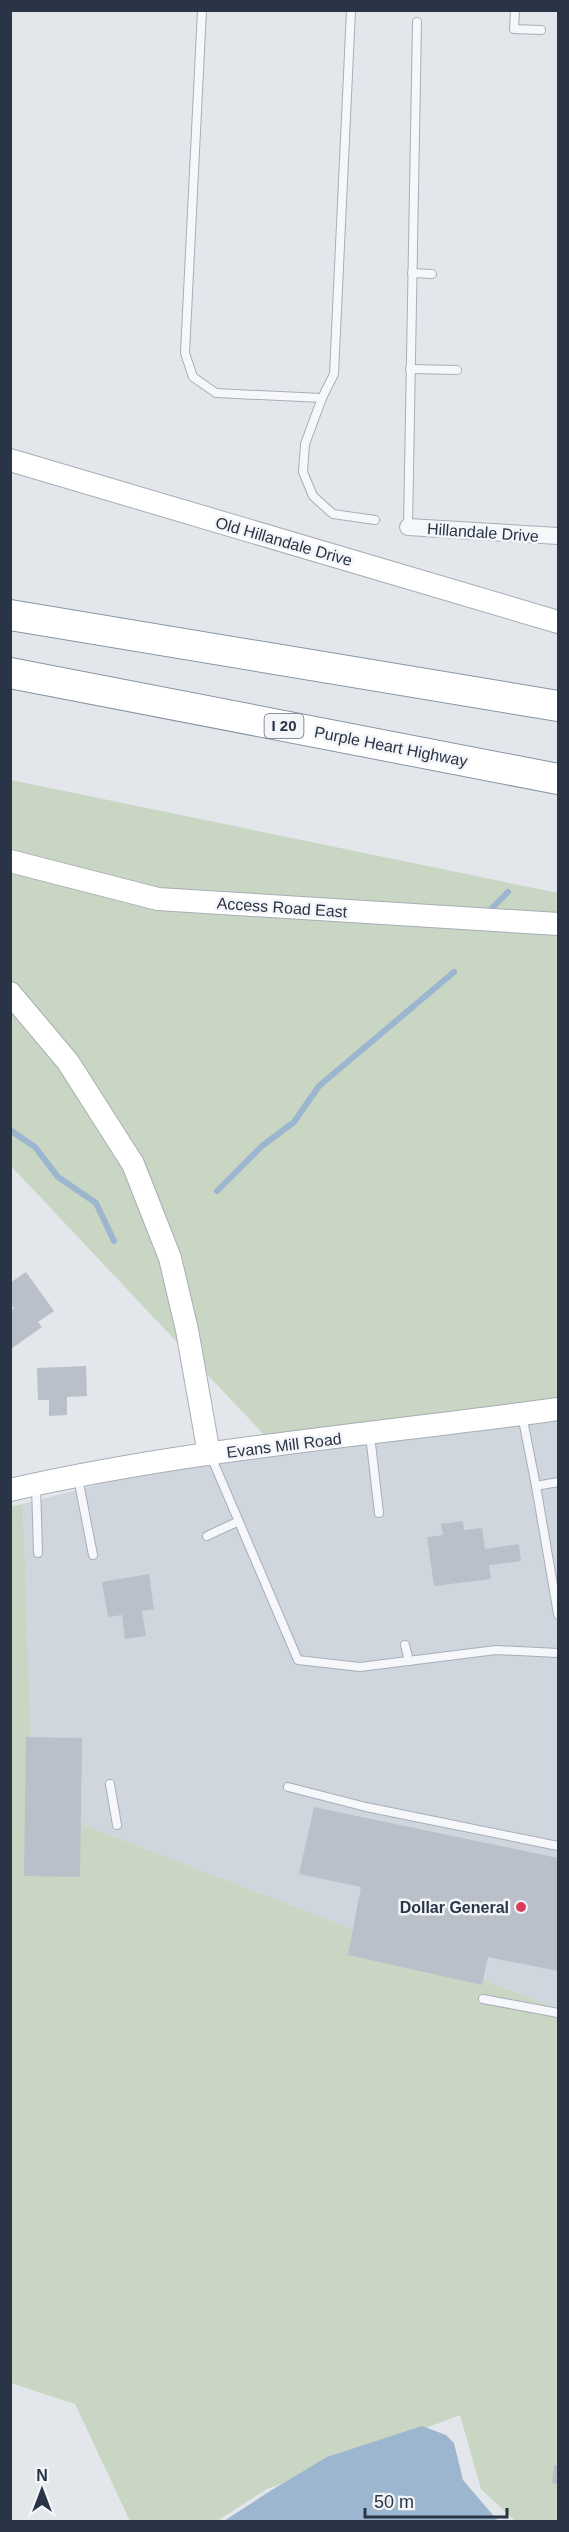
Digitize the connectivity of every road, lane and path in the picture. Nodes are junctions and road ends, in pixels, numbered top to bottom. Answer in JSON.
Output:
{"nodes":[{"id":1,"x":202,"y":10,"type":"edge"},
{"id":2,"x":351,"y":10,"type":"edge"},
{"id":3,"x":515,"y":10,"type":"edge"},
{"id":4,"x":417,"y":22,"type":"dead end"},
{"id":5,"x":541,"y":30,"type":"dead end"},
{"id":6,"x":412,"y":273,"type":"junction"},
{"id":7,"x":432,"y":274,"type":"dead end"},
{"id":8,"x":410,"y":369,"type":"junction"},
{"id":9,"x":457,"y":370,"type":"dead end"},
{"id":10,"x":322,"y":398,"type":"junction"},
{"id":11,"x":10,"y":460,"type":"edge"},
{"id":12,"x":375,"y":520,"type":"dead end"},
{"id":13,"x":408,"y":526,"type":"joint"},
{"id":14,"x":558,"y":536,"type":"edge"},
{"id":15,"x":10,"y":615,"type":"edge"},
{"id":16,"x":558,"y":622,"type":"edge"},
{"id":17,"x":10,"y":673,"type":"edge"},
{"id":18,"x":558,"y":706,"type":"edge"},
{"id":19,"x":558,"y":779,"type":"edge"},
{"id":20,"x":10,"y":861,"type":"edge"},
{"id":21,"x":558,"y":924,"type":"edge"},
{"id":22,"x":10,"y":993,"type":"edge"},
{"id":23,"x":558,"y":1409,"type":"edge"},
{"id":24,"x":522,"y":1414,"type":"junction"},
{"id":25,"x":370,"y":1434,"type":"junction"},
{"id":26,"x":209,"y":1454,"type":"junction"},
{"id":27,"x":78,"y":1475,"type":"junction"},
{"id":28,"x":558,"y":1482,"type":"edge"},
{"id":29,"x":36,"y":1485,"type":"junction"},
{"id":30,"x":536,"y":1486,"type":"junction"},
{"id":31,"x":10,"y":1490,"type":"edge"},
{"id":32,"x":379,"y":1513,"type":"dead end"},
{"id":33,"x":237,"y":1522,"type":"junction"},
{"id":34,"x":207,"y":1536,"type":"dead end"},
{"id":35,"x":38,"y":1553,"type":"dead end"},
{"id":36,"x":93,"y":1555,"type":"dead end"},
{"id":37,"x":558,"y":1614,"type":"edge"},
{"id":38,"x":405,"y":1645,"type":"dead end"},
{"id":39,"x":558,"y":1653,"type":"edge"},
{"id":40,"x":409,"y":1660,"type":"junction"},
{"id":41,"x":110,"y":1784,"type":"dead end"},
{"id":42,"x":288,"y":1787,"type":"dead end"},
{"id":43,"x":117,"y":1825,"type":"dead end"},
{"id":44,"x":558,"y":1846,"type":"edge"},
{"id":45,"x":483,"y":1999,"type":"dead end"},
{"id":46,"x":558,"y":2013,"type":"edge"}],
"edges":[{"from":1,"to":10,"type":"lane"},
{"from":2,"to":10,"type":"lane"},
{"from":3,"to":5,"type":"lane"},
{"from":4,"to":6,"type":"lane"},
{"from":6,"to":7,"type":"lane"},
{"from":6,"to":8,"type":"lane"},
{"from":8,"to":9,"type":"lane"},
{"from":8,"to":13,"type":"lane"},
{"from":10,"to":12,"type":"lane"},
{"from":11,"to":16,"type":"main road","name":"Old Hillandale Drive"},
{"from":13,"to":14,"type":"street","name":"Hillandale Drive"},
{"from":15,"to":18,"type":"highway"},
{"from":17,"to":19,"type":"highway","name":"Purple Heart Highway","number":"I 20"},
{"from":20,"to":21,"type":"main road","name":"Access Road East"},
{"from":22,"to":26,"type":"main road"},
{"from":23,"to":24,"type":"main road","name":"Evans Mill Road"},
{"from":24,"to":25,"type":"main road","name":"Evans Mill Road"},
{"from":24,"to":30,"type":"lane"},
{"from":25,"to":26,"type":"main road","name":"Evans Mill Road"},
{"from":25,"to":32,"type":"lane"},
{"from":26,"to":27,"type":"main road","name":"Evans Mill Road"},
{"from":26,"to":33,"type":"lane"},
{"from":27,"to":29,"type":"main road","name":"Evans Mill Road"},
{"from":27,"to":36,"type":"lane"},
{"from":28,"to":30,"type":"lane"},
{"from":29,"to":31,"type":"main road","name":"Evans Mill Road"},
{"from":29,"to":35,"type":"lane"},
{"from":30,"to":37,"type":"lane"},
{"from":33,"to":34,"type":"lane"},
{"from":33,"to":40,"type":"lane"},
{"from":38,"to":40,"type":"lane"},
{"from":39,"to":40,"type":"lane"},
{"from":41,"to":43,"type":"lane"},
{"from":42,"to":44,"type":"lane"},
{"from":45,"to":46,"type":"lane"}]}
